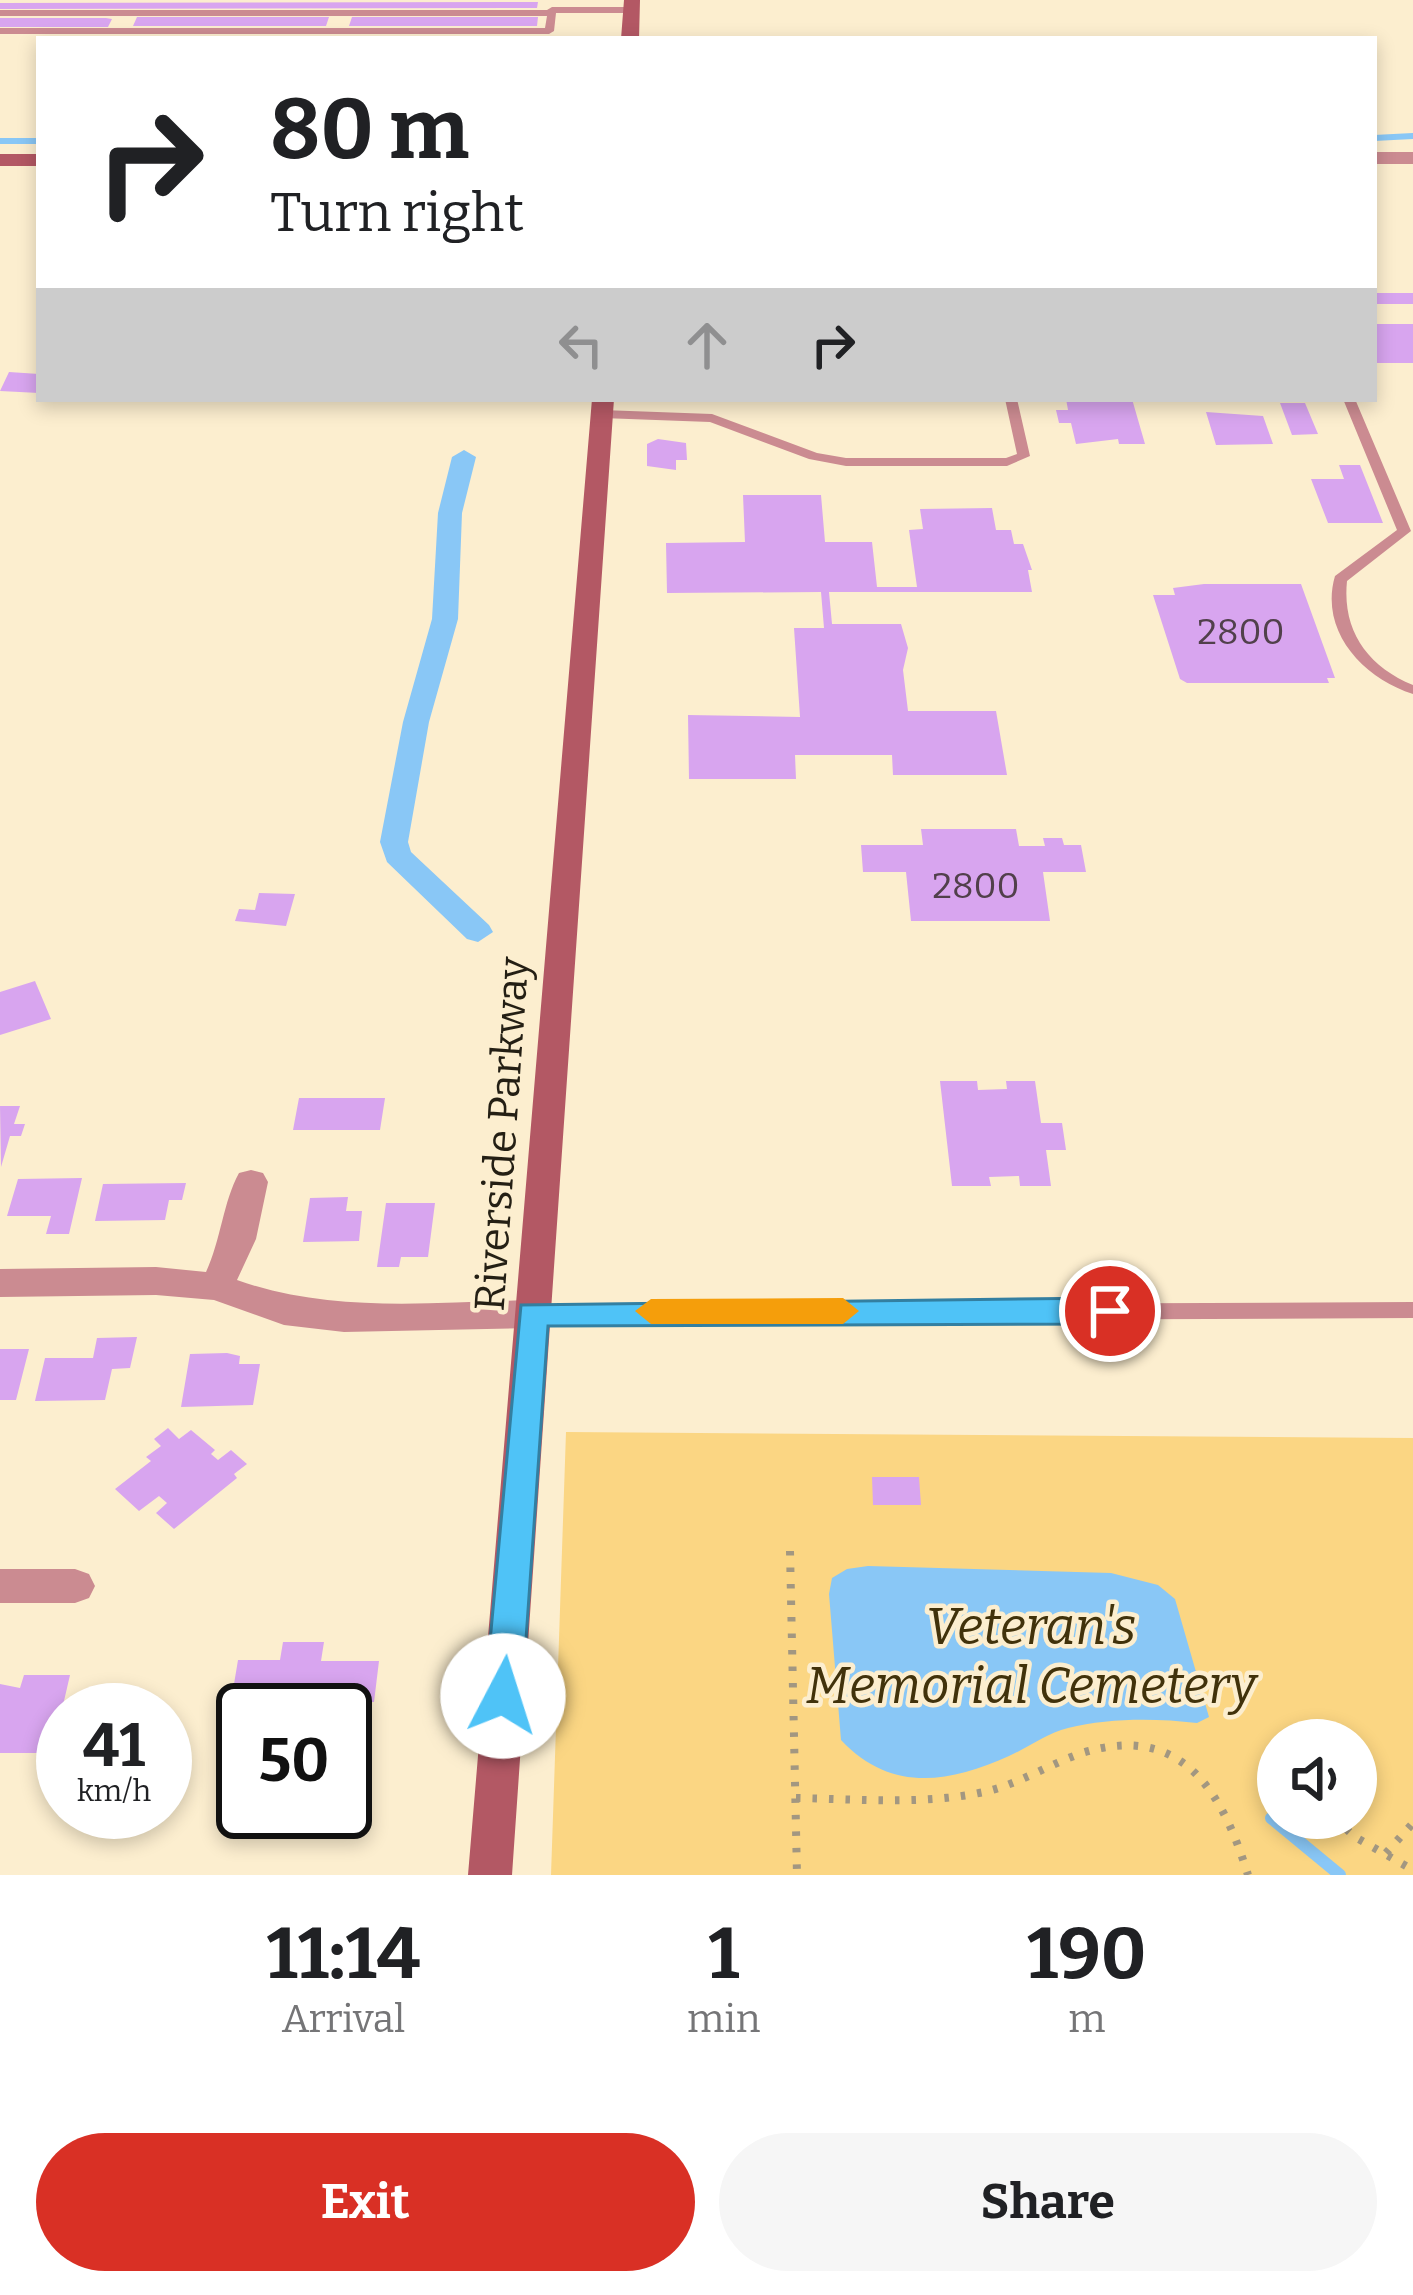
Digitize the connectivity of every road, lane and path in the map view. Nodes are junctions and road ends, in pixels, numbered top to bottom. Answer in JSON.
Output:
{"nodes":[{"id":1,"x":632,"y":5,"type":"edge"},
{"id":2,"x":0,"y":14,"type":"edge"},
{"id":3,"x":126,"y":14,"type":"junction"},
{"id":4,"x":342,"y":14,"type":"junction"},
{"id":5,"x":551,"y":14,"type":"junction"},
{"id":6,"x":0,"y":31,"type":"edge"},
{"id":7,"x":118,"y":31,"type":"junction"},
{"id":8,"x":337,"y":31,"type":"junction"},
{"id":9,"x":630,"y":36,"type":"edge"},
{"id":10,"x":1377,"y":158,"type":"edge"},
{"id":11,"x":1413,"y":158,"type":"edge"},
{"id":12,"x":0,"y":160,"type":"edge"},
{"id":13,"x":36,"y":160,"type":"edge"},
{"id":14,"x":1012,"y":402,"type":"edge"},
{"id":15,"x":1349,"y":402,"type":"edge"},
{"id":16,"x":603,"y":407,"type":"edge"},
{"id":17,"x":1413,"y":690,"type":"edge"},
{"id":18,"x":251,"y":1182,"type":"dead end"},
{"id":19,"x":0,"y":1283,"type":"edge"},
{"id":20,"x":216,"y":1287,"type":"junction"},
{"id":21,"x":1413,"y":1310,"type":"edge"},
{"id":22,"x":532,"y":1314,"type":"junction"},
{"id":23,"x":790,"y":1550,"type":"dead end"},
{"id":24,"x":0,"y":1586,"type":"edge"},
{"id":25,"x":75,"y":1586,"type":"dead end"},
{"id":26,"x":796,"y":1798,"type":"junction"},
{"id":27,"x":1413,"y":1823,"type":"edge"},
{"id":28,"x":1365,"y":1839,"type":"edge"},
{"id":29,"x":1386,"y":1853,"type":"junction"},
{"id":30,"x":1413,"y":1870,"type":"edge"},
{"id":31,"x":490,"y":1875,"type":"edge"},
{"id":32,"x":797,"y":1875,"type":"edge"},
{"id":33,"x":1248,"y":1875,"type":"edge"}],
"edges":[{"from":1,"to":5,"type":"lane"},
{"from":1,"to":9,"type":"main road"},
{"from":2,"to":3,"type":"lane"},
{"from":3,"to":4,"type":"lane"},
{"from":3,"to":7,"type":"lane"},
{"from":4,"to":5,"type":"lane"},
{"from":4,"to":8,"type":"lane"},
{"from":5,"to":8,"type":"lane"},
{"from":6,"to":7,"type":"lane"},
{"from":7,"to":8,"type":"lane"},
{"from":10,"to":11,"type":"street"},
{"from":12,"to":13,"type":"main road"},
{"from":14,"to":16,"type":"lane"},
{"from":15,"to":17,"type":"lane"},
{"from":16,"to":22,"type":"main road","name":"Riverside Parkway"},
{"from":18,"to":20,"type":"street"},
{"from":19,"to":20,"type":"street"},
{"from":20,"to":22,"type":"street"},
{"from":21,"to":22,"type":"lane"},
{"from":22,"to":31,"type":"main road","name":"Riverside Parkway"},
{"from":23,"to":26,"type":"path"},
{"from":24,"to":25,"type":"street"},
{"from":26,"to":32,"type":"path"},
{"from":26,"to":33,"type":"path"},
{"from":27,"to":29,"type":"path"},
{"from":28,"to":29,"type":"path"},
{"from":29,"to":30,"type":"path"}]}
